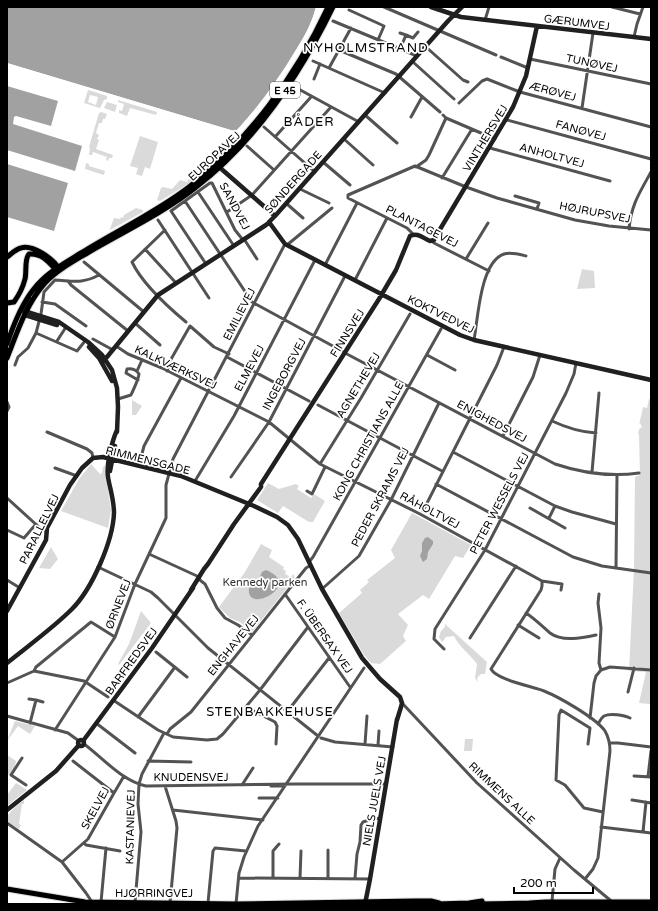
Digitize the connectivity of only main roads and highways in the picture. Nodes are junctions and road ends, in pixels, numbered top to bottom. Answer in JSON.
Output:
{"nodes":[{"id":1,"x":328,"y":7,"type":"edge"},
{"id":2,"x":333,"y":7,"type":"edge"},
{"id":3,"x":218,"y":166,"type":"junction"},
{"id":4,"x":7,"y":257,"type":"edge"},
{"id":5,"x":58,"y":269,"type":"junction"},
{"id":6,"x":10,"y":302,"type":"edge"},
{"id":7,"x":24,"y":312,"type":"junction"},
{"id":8,"x":7,"y":344,"type":"edge"},
{"id":9,"x":7,"y":358,"type":"edge"},
{"id":10,"x":7,"y":889,"type":"edge"},
{"id":11,"x":70,"y":902,"type":"edge"},
{"id":12,"x":335,"y":902,"type":"junction"},
{"id":13,"x":554,"y":902,"type":"edge"},
{"id":14,"x":651,"y":902,"type":"edge"},
{"id":15,"x":113,"y":903,"type":"edge"},
{"id":16,"x":145,"y":903,"type":"edge"},
{"id":17,"x":236,"y":903,"type":"edge"},
{"id":18,"x":366,"y":903,"type":"edge"},
{"id":19,"x":511,"y":903,"type":"edge"},
{"id":20,"x":591,"y":903,"type":"edge"},
{"id":21,"x":603,"y":903,"type":"edge"},
{"id":22,"x":614,"y":903,"type":"edge"},
{"id":23,"x":360,"y":904,"type":"edge"},
{"id":24,"x":398,"y":904,"type":"edge"},
{"id":25,"x":411,"y":904,"type":"edge"},
{"id":26,"x":438,"y":904,"type":"edge"},
{"id":27,"x":470,"y":904,"type":"edge"},
{"id":28,"x":478,"y":904,"type":"edge"},
{"id":29,"x":530,"y":904,"type":"edge"}],
"edges":[{"from":1,"to":3,"type":"main road","name":"EUROPAVEJ","number":"E 45"},
{"from":2,"to":3,"type":"main road","name":"EUROPAVEJ","number":"E 45"},
{"from":3,"to":5,"type":"main road","name":"EUROPAVEJ","number":"E 45"},
{"from":4,"to":5,"type":"main road"},
{"from":5,"to":6,"type":"main road"},
{"from":5,"to":7,"type":"main road"},
{"from":5,"to":7,"type":"main road"},
{"from":7,"to":8,"type":"main road"},
{"from":7,"to":9,"type":"main road"},
{"from":10,"to":11,"type":"main road","name":"HJØRRINGVEJ"},
{"from":11,"to":15,"type":"main road","name":"HJØRRINGVEJ"},
{"from":12,"to":17,"type":"main road","name":"HJØRRINGVEJ"},
{"from":12,"to":18,"type":"main road","name":"HJØRRINGVEJ"},
{"from":12,"to":23,"type":"main road","name":"HJØRRINGVEJ"},
{"from":13,"to":20,"type":"main road","name":"HJØRRINGVEJ"},
{"from":13,"to":29,"type":"main road","name":"HJØRRINGVEJ"},
{"from":14,"to":22,"type":"main road","name":"HJØRRINGVEJ"},
{"from":15,"to":16,"type":"main road","name":"HJØRRINGVEJ"},
{"from":16,"to":17,"type":"main road","name":"HJØRRINGVEJ"},
{"from":18,"to":26,"type":"main road","name":"HJØRRINGVEJ"},
{"from":19,"to":27,"type":"main road","name":"HJØRRINGVEJ"},
{"from":19,"to":28,"type":"main road","name":"HJØRRINGVEJ"},
{"from":19,"to":29,"type":"main road","name":"HJØRRINGVEJ"},
{"from":20,"to":21,"type":"main road","name":"HJØRRINGVEJ"},
{"from":21,"to":22,"type":"main road","name":"HJØRRINGVEJ"},
{"from":24,"to":25,"type":"main road"},
{"from":26,"to":27,"type":"main road","name":"HJØRRINGVEJ"}]}
